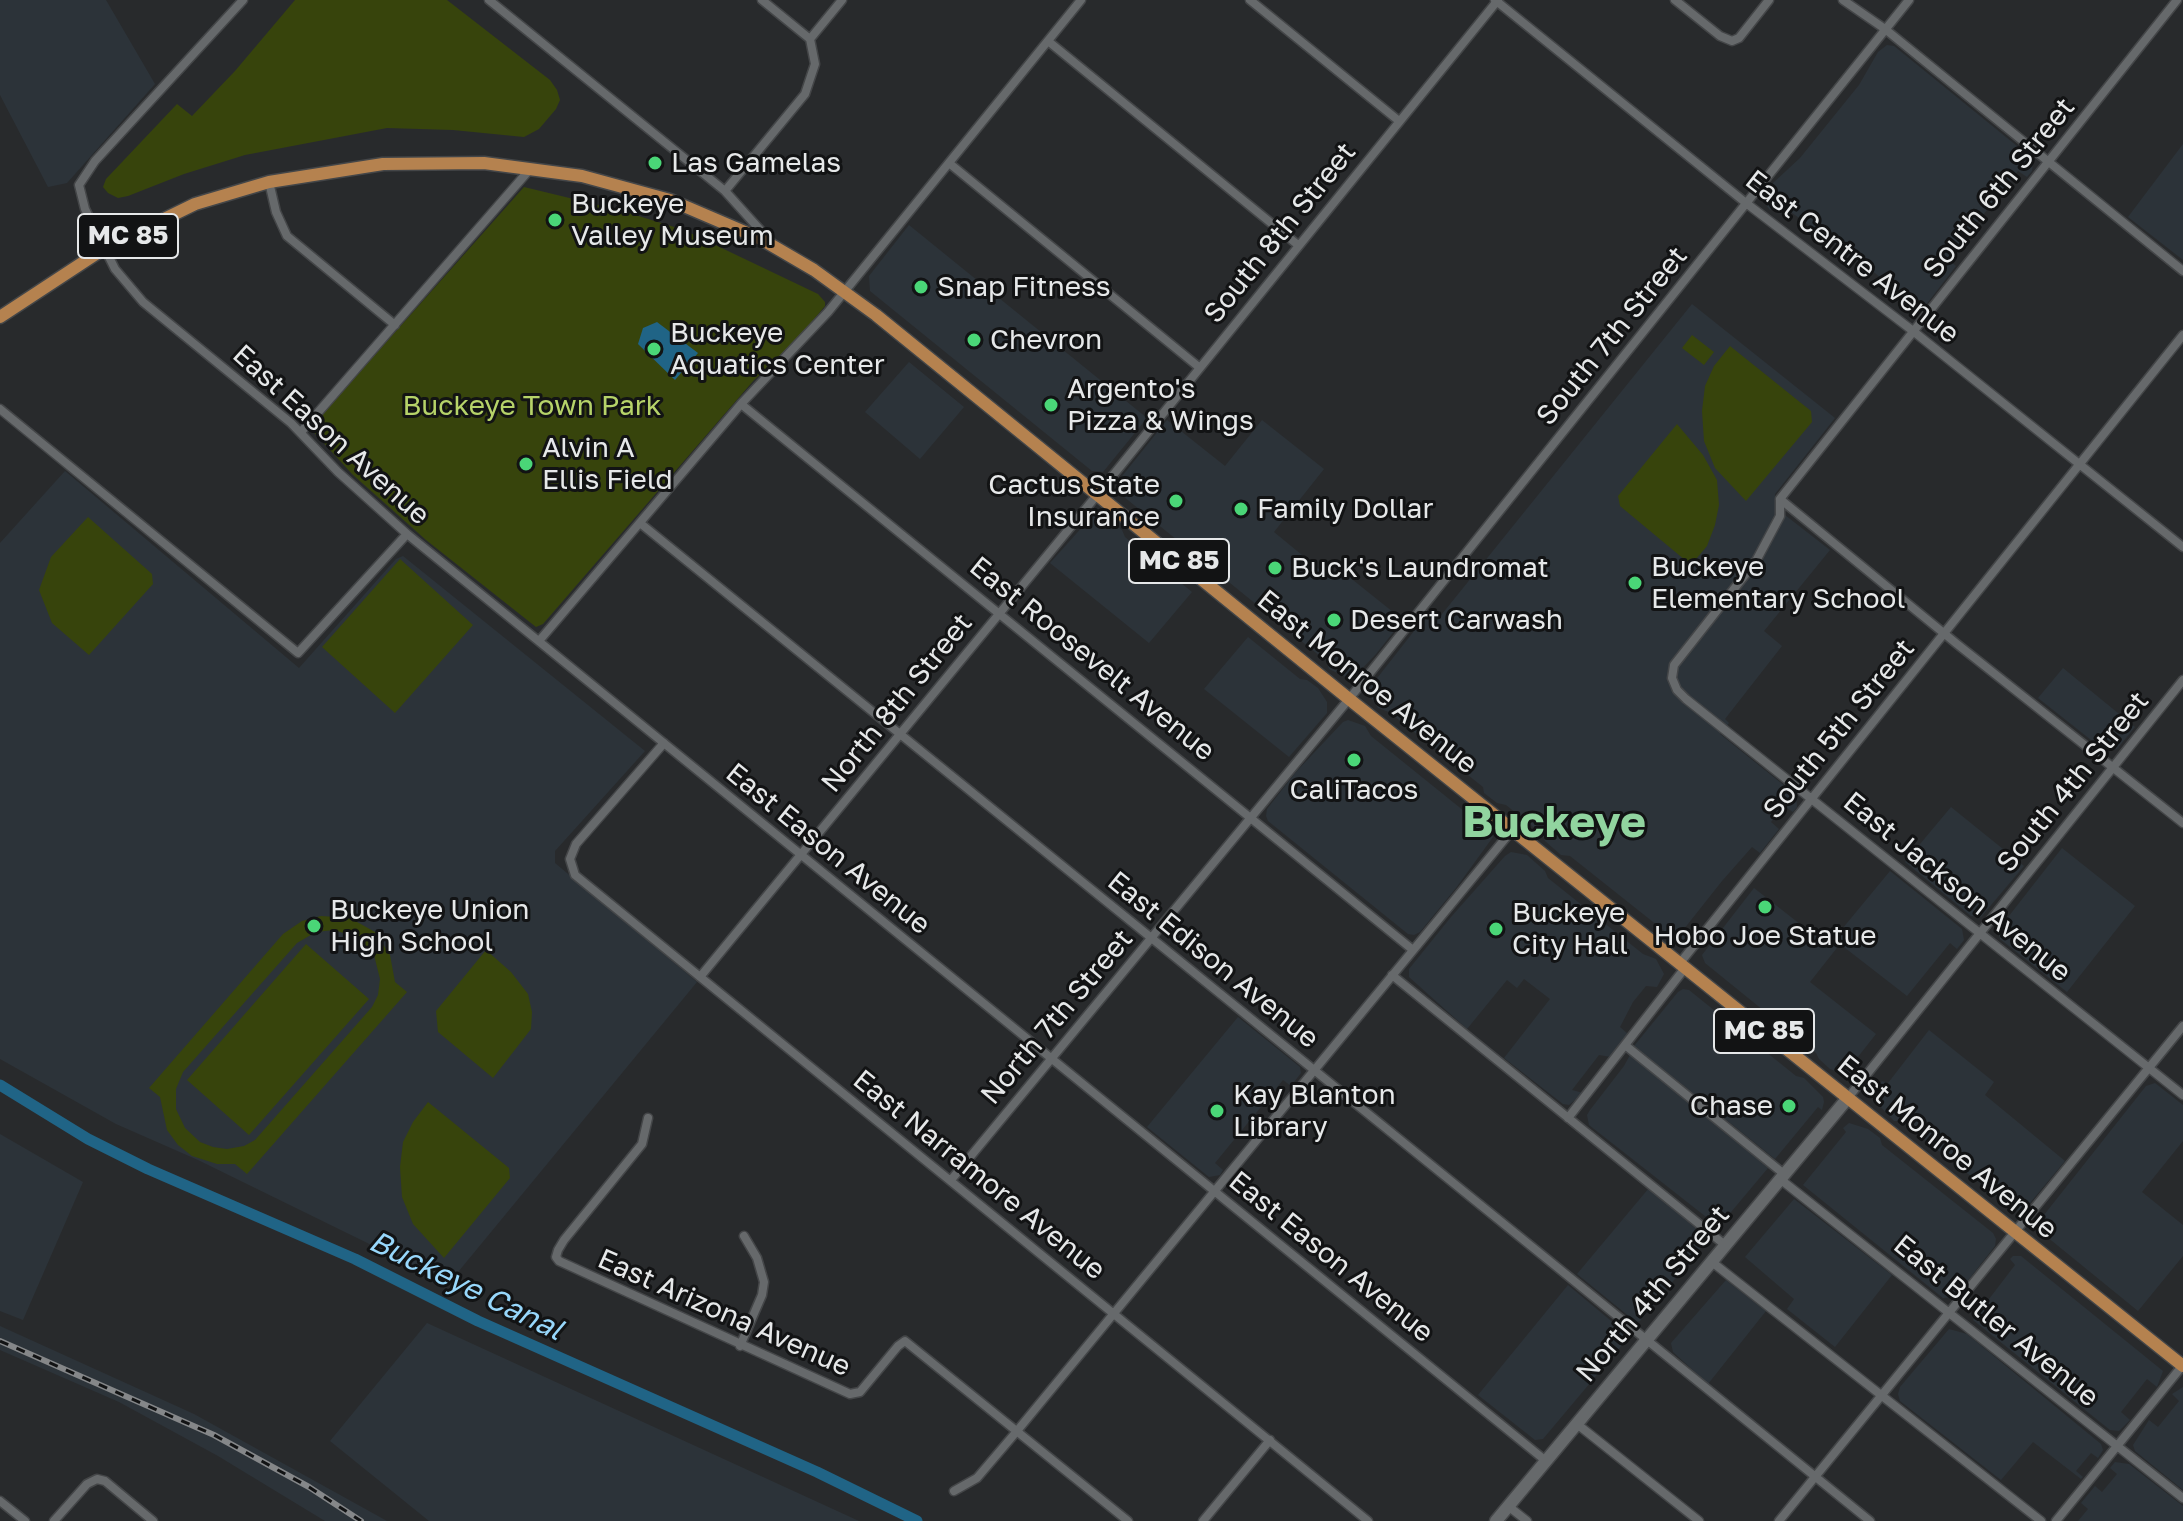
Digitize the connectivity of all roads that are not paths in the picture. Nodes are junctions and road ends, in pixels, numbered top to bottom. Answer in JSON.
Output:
{"nodes":[{"id":1,"x":243,"y":0,"type":"edge"},
{"id":2,"x":489,"y":0,"type":"edge"},
{"id":3,"x":762,"y":0,"type":"edge"},
{"id":4,"x":842,"y":0,"type":"edge"},
{"id":5,"x":1081,"y":0,"type":"edge"},
{"id":6,"x":1250,"y":0,"type":"edge"},
{"id":7,"x":1496,"y":0,"type":"edge"},
{"id":8,"x":1675,"y":0,"type":"edge"},
{"id":9,"x":1769,"y":0,"type":"edge"},
{"id":10,"x":1843,"y":0,"type":"edge"},
{"id":11,"x":1909,"y":0,"type":"edge"},
{"id":12,"x":2177,"y":0,"type":"edge"},
{"id":13,"x":1885,"y":29,"type":"junction"},
{"id":14,"x":810,"y":39,"type":"junction"},
{"id":15,"x":1048,"y":41,"type":"junction"},
{"id":16,"x":1399,"y":121,"type":"junction"},
{"id":17,"x":2049,"y":162,"type":"junction"},
{"id":18,"x":949,"y":163,"type":"junction"},
{"id":19,"x":532,"y":168,"type":"junction"},
{"id":20,"x":269,"y":182,"type":"junction"},
{"id":21,"x":725,"y":191,"type":"junction"},
{"id":22,"x":1746,"y":203,"type":"junction"},
{"id":23,"x":1298,"y":245,"type":"junction"},
{"id":24,"x":105,"y":248,"type":"junction"},
{"id":25,"x":777,"y":248,"type":"junction"},
{"id":26,"x":2183,"y":271,"type":"edge"},
{"id":27,"x":845,"y":292,"type":"junction"},
{"id":28,"x":0,"y":317,"type":"edge"},
{"id":29,"x":395,"y":325,"type":"junction"},
{"id":30,"x":1913,"y":331,"type":"junction"},
{"id":31,"x":2183,"y":335,"type":"edge"},
{"id":32,"x":1200,"y":368,"type":"junction"},
{"id":33,"x":741,"y":404,"type":"junction"},
{"id":34,"x":0,"y":409,"type":"edge"},
{"id":35,"x":301,"y":432,"type":"junction"},
{"id":36,"x":2079,"y":464,"type":"junction"},
{"id":37,"x":1097,"y":495,"type":"junction"},
{"id":38,"x":1780,"y":499,"type":"junction"},
{"id":39,"x":640,"y":523,"type":"junction"},
{"id":40,"x":407,"y":534,"type":"junction"},
{"id":41,"x":2183,"y":547,"type":"edge"},
{"id":42,"x":1000,"y":613,"type":"junction"},
{"id":43,"x":1944,"y":633,"type":"junction"},
{"id":44,"x":539,"y":641,"type":"junction"},
{"id":45,"x":1672,"y":678,"type":"joint"},
{"id":46,"x":2183,"y":680,"type":"edge"},
{"id":47,"x":1349,"y":699,"type":"junction"},
{"id":48,"x":899,"y":733,"type":"junction"},
{"id":49,"x":664,"y":743,"type":"junction"},
{"id":50,"x":2114,"y":768,"type":"junction"},
{"id":51,"x":1811,"y":800,"type":"junction"},
{"id":52,"x":1251,"y":817,"type":"junction"},
{"id":53,"x":2183,"y":823,"type":"edge"},
{"id":54,"x":1513,"y":829,"type":"junction"},
{"id":55,"x":801,"y":855,"type":"junction"},
{"id":56,"x":1980,"y":933,"type":"junction"},
{"id":57,"x":1151,"y":938,"type":"junction"},
{"id":58,"x":1413,"y":950,"type":"junction"},
{"id":59,"x":1682,"y":966,"type":"junction"},
{"id":60,"x":1392,"y":975,"type":"junction"},
{"id":61,"x":700,"y":977,"type":"junction"},
{"id":62,"x":2183,"y":1026,"type":"edge"},
{"id":63,"x":1625,"y":1045,"type":"junction"},
{"id":64,"x":1051,"y":1058,"type":"junction"},
{"id":65,"x":2149,"y":1068,"type":"junction"},
{"id":66,"x":1313,"y":1070,"type":"junction"},
{"id":67,"x":2183,"y":1095,"type":"edge"},
{"id":68,"x":1847,"y":1099,"type":"junction"},
{"id":69,"x":648,"y":1118,"type":"dead end"},
{"id":70,"x":1568,"y":1118,"type":"junction"},
{"id":71,"x":1782,"y":1176,"type":"junction"},
{"id":72,"x":951,"y":1180,"type":"junction"},
{"id":73,"x":1215,"y":1191,"type":"junction"},
{"id":74,"x":2016,"y":1233,"type":"junction"},
{"id":75,"x":744,"y":1236,"type":"dead end"},
{"id":76,"x":1725,"y":1245,"type":"junction"},
{"id":77,"x":1712,"y":1262,"type":"junction"},
{"id":78,"x":1951,"y":1312,"type":"junction"},
{"id":79,"x":1115,"y":1313,"type":"junction"},
{"id":80,"x":1647,"y":1340,"type":"junction"},
{"id":81,"x":740,"y":1346,"type":"junction"},
{"id":82,"x":2183,"y":1366,"type":"edge"},
{"id":83,"x":1882,"y":1395,"type":"junction"},
{"id":84,"x":1577,"y":1424,"type":"junction"},
{"id":85,"x":1017,"y":1431,"type":"junction"},
{"id":86,"x":1270,"y":1440,"type":"junction"},
{"id":87,"x":2117,"y":1446,"type":"junction"},
{"id":88,"x":1546,"y":1461,"type":"junction"},
{"id":89,"x":1816,"y":1477,"type":"junction"},
{"id":90,"x":954,"y":1491,"type":"dead end"},
{"id":91,"x":2183,"y":1498,"type":"edge"},
{"id":92,"x":0,"y":1501,"type":"edge"},
{"id":93,"x":1508,"y":1506,"type":"junction"},
{"id":94,"x":25,"y":1521,"type":"edge"},
{"id":95,"x":54,"y":1521,"type":"edge"},
{"id":96,"x":153,"y":1521,"type":"edge"},
{"id":97,"x":1128,"y":1521,"type":"edge"},
{"id":98,"x":1203,"y":1521,"type":"edge"},
{"id":99,"x":1368,"y":1521,"type":"edge"},
{"id":100,"x":1496,"y":1521,"type":"edge"},
{"id":101,"x":1527,"y":1521,"type":"edge"},
{"id":102,"x":1699,"y":1521,"type":"edge"},
{"id":103,"x":1779,"y":1521,"type":"edge"},
{"id":104,"x":1870,"y":1521,"type":"edge"},
{"id":105,"x":2041,"y":1521,"type":"edge"},
{"id":106,"x":2056,"y":1521,"type":"edge"}],
"edges":[{"from":1,"to":24,"type":"street","name":"East Eason Avenue"},
{"from":2,"to":21,"type":"street","name":"East Monroe Avenue"},
{"from":3,"to":14,"type":"street"},
{"from":4,"to":14,"type":"street"},
{"from":5,"to":15,"type":"street"},
{"from":6,"to":16,"type":"street"},
{"from":7,"to":16,"type":"street","name":"South 8th Street"},
{"from":7,"to":22,"type":"street","name":"East Centre Avenue"},
{"from":8,"to":9,"type":"street"},
{"from":10,"to":13,"type":"street"},
{"from":11,"to":13,"type":"street","name":"South 7th Street"},
{"from":12,"to":17,"type":"street","name":"South 6th Street"},
{"from":13,"to":17,"type":"street"},
{"from":13,"to":22,"type":"street","name":"South 7th Street"},
{"from":14,"to":21,"type":"street"},
{"from":15,"to":18,"type":"street"},
{"from":15,"to":23,"type":"street"},
{"from":16,"to":23,"type":"street","name":"South 8th Street"},
{"from":17,"to":26,"type":"street"},
{"from":17,"to":30,"type":"street","name":"South 6th Street"},
{"from":18,"to":27,"type":"street"},
{"from":18,"to":32,"type":"street"},
{"from":19,"to":20,"type":"main road","number":"MC 85"},
{"from":19,"to":25,"type":"main road","number":"MC 85"},
{"from":19,"to":29,"type":"street"},
{"from":20,"to":24,"type":"main road","number":"MC 85"},
{"from":20,"to":29,"type":"street"},
{"from":21,"to":25,"type":"street","name":"East Monroe Avenue"},
{"from":22,"to":30,"type":"street","name":"East Centre Avenue"},
{"from":22,"to":47,"type":"street","name":"South 7th Street"},
{"from":23,"to":32,"type":"street","name":"South 8th Street"},
{"from":24,"to":28,"type":"main road","number":"MC 85"},
{"from":24,"to":35,"type":"street","name":"East Eason Avenue"},
{"from":25,"to":27,"type":"main road","name":"East Monroe Avenue","number":"MC 85"},
{"from":27,"to":33,"type":"street"},
{"from":27,"to":37,"type":"main road","name":"East Monroe Avenue","number":"MC 85"},
{"from":29,"to":35,"type":"street"},
{"from":30,"to":36,"type":"street","name":"East Centre Avenue"},
{"from":30,"to":38,"type":"street","name":"South 6th Street"},
{"from":31,"to":36,"type":"street","name":"South 5th Street"},
{"from":32,"to":37,"type":"street","name":"South 8th Street"},
{"from":33,"to":39,"type":"street"},
{"from":33,"to":42,"type":"street","name":"East Roosevelt Avenue"},
{"from":34,"to":40,"type":"street"},
{"from":35,"to":40,"type":"street","name":"East Eason Avenue"},
{"from":36,"to":41,"type":"street","name":"East Centre Avenue"},
{"from":36,"to":43,"type":"street","name":"South 5th Street"},
{"from":37,"to":42,"type":"street","name":"North 8th Street"},
{"from":37,"to":47,"type":"main road","name":"East Monroe Avenue","number":"MC 85"},
{"from":38,"to":43,"type":"street"},
{"from":38,"to":45,"type":"street","name":"South 6th Street"},
{"from":39,"to":44,"type":"street"},
{"from":39,"to":48,"type":"street","name":"East Edison Avenue"},
{"from":40,"to":44,"type":"street","name":"East Eason Avenue"},
{"from":42,"to":48,"type":"street","name":"North 8th Street"},
{"from":42,"to":52,"type":"street","name":"East Roosevelt Avenue"},
{"from":43,"to":50,"type":"street"},
{"from":43,"to":51,"type":"street","name":"South 5th Street"},
{"from":44,"to":49,"type":"street","name":"East Eason Avenue"},
{"from":45,"to":51,"type":"street","name":"East Jackson Avenue"},
{"from":46,"to":50,"type":"street","name":"South 4th Street"},
{"from":47,"to":52,"type":"street","name":"North 7th Street"},
{"from":47,"to":54,"type":"main road","name":"East Monroe Avenue","number":"MC 85"},
{"from":48,"to":55,"type":"street","name":"North 8th Street"},
{"from":48,"to":57,"type":"street","name":"East Edison Avenue"},
{"from":49,"to":55,"type":"street","name":"East Eason Avenue"},
{"from":49,"to":61,"type":"street","name":"East Narramore Avenue"},
{"from":50,"to":53,"type":"street"},
{"from":50,"to":56,"type":"street","name":"South 4th Street"},
{"from":51,"to":56,"type":"street","name":"East Jackson Avenue"},
{"from":51,"to":59,"type":"street","name":"South 5th Street"},
{"from":52,"to":57,"type":"street","name":"North 7th Street"},
{"from":52,"to":58,"type":"street","name":"East Roosevelt Avenue"},
{"from":54,"to":58,"type":"street"},
{"from":54,"to":59,"type":"main road","name":"East Monroe Avenue","number":"MC 85"},
{"from":55,"to":61,"type":"street","name":"North 8th Street"},
{"from":55,"to":64,"type":"street","name":"East Eason Avenue"},
{"from":56,"to":65,"type":"street","name":"East Jackson Avenue"},
{"from":56,"to":68,"type":"street","name":"South 4th Street"},
{"from":57,"to":64,"type":"street","name":"North 7th Street"},
{"from":57,"to":66,"type":"street","name":"East Edison Avenue"},
{"from":58,"to":60,"type":"street"},
{"from":59,"to":63,"type":"street","name":"South 5th Street"},
{"from":59,"to":68,"type":"main road","name":"East Monroe Avenue","number":"MC 85"},
{"from":60,"to":66,"type":"street"},
{"from":60,"to":70,"type":"street"},
{"from":61,"to":72,"type":"street","name":"East Narramore Avenue"},
{"from":62,"to":65,"type":"street"},
{"from":63,"to":70,"type":"street","name":"South 5th Street"},
{"from":63,"to":71,"type":"street","name":"East Butler Avenue"},
{"from":64,"to":72,"type":"street","name":"North 7th Street"},
{"from":64,"to":73,"type":"street","name":"East Eason Avenue"},
{"from":65,"to":67,"type":"street","name":"East Jackson Avenue"},
{"from":65,"to":74,"type":"street"},
{"from":66,"to":73,"type":"street"},
{"from":66,"to":80,"type":"street","name":"East Edison Avenue"},
{"from":68,"to":71,"type":"street","name":"North 4th Street"},
{"from":68,"to":74,"type":"main road","name":"East Monroe Avenue","number":"MC 85"},
{"from":69,"to":81,"type":"street","name":"East Arizona Avenue"},
{"from":70,"to":76,"type":"street"},
{"from":71,"to":76,"type":"street","name":"North 4th Street"},
{"from":71,"to":78,"type":"street","name":"East Butler Avenue"},
{"from":72,"to":79,"type":"street","name":"East Narramore Avenue"},
{"from":73,"to":79,"type":"street"},
{"from":73,"to":88,"type":"street","name":"East Eason Avenue"},
{"from":74,"to":78,"type":"street"},
{"from":74,"to":82,"type":"main road","name":"East Monroe Avenue","number":"MC 85"},
{"from":75,"to":81,"type":"street"},
{"from":76,"to":77,"type":"street","name":"North 4th Street"},
{"from":77,"to":80,"type":"street","name":"North 4th Street"},
{"from":77,"to":83,"type":"street"},
{"from":78,"to":83,"type":"street"},
{"from":78,"to":87,"type":"street","name":"East Butler Avenue"},
{"from":79,"to":85,"type":"street"},
{"from":79,"to":86,"type":"street","name":"East Narramore Avenue"},
{"from":80,"to":84,"type":"street","name":"North 4th Street"},
{"from":80,"to":89,"type":"street","name":"East Edison Avenue"},
{"from":81,"to":85,"type":"street","name":"East Arizona Avenue"},
{"from":82,"to":87,"type":"street"},
{"from":83,"to":89,"type":"street"},
{"from":83,"to":105,"type":"street"},
{"from":84,"to":88,"type":"street","name":"North 4th Street"},
{"from":84,"to":102,"type":"street"},
{"from":85,"to":90,"type":"street"},
{"from":85,"to":97,"type":"street","name":"East Arizona Avenue"},
{"from":86,"to":98,"type":"street"},
{"from":86,"to":99,"type":"street","name":"East Narramore Avenue"},
{"from":87,"to":91,"type":"street","name":"East Butler Avenue"},
{"from":87,"to":106,"type":"street"},
{"from":88,"to":93,"type":"street","name":"North 4th Street"},
{"from":89,"to":103,"type":"street"},
{"from":89,"to":104,"type":"street","name":"East Edison Avenue"},
{"from":92,"to":94,"type":"street"},
{"from":93,"to":100,"type":"street","name":"North 4th Street"},
{"from":93,"to":101,"type":"street"},
{"from":95,"to":96,"type":"street"}]}
